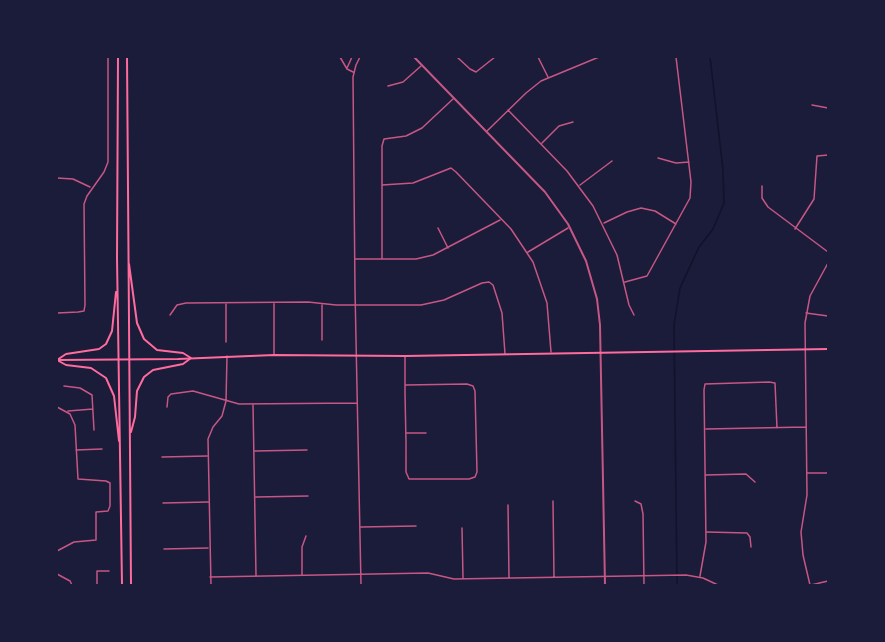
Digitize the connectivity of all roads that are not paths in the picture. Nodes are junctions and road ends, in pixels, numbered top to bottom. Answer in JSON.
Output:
{"nodes":[{"id":1,"x":108,"y":57,"type":"edge"},
{"id":2,"x":118,"y":57,"type":"edge"},
{"id":3,"x":127,"y":57,"type":"edge"},
{"id":4,"x":340,"y":57,"type":"edge"},
{"id":5,"x":352,"y":57,"type":"edge"},
{"id":6,"x":360,"y":57,"type":"edge"},
{"id":7,"x":414,"y":57,"type":"edge"},
{"id":8,"x":457,"y":57,"type":"edge"},
{"id":9,"x":495,"y":57,"type":"edge"},
{"id":10,"x":538,"y":57,"type":"edge"},
{"id":11,"x":599,"y":57,"type":"edge"},
{"id":12,"x":676,"y":57,"type":"edge"},
{"id":13,"x":422,"y":65,"type":"junction"},
{"id":14,"x":346,"y":69,"type":"junction"},
{"id":15,"x":354,"y":72,"type":"junction"},
{"id":16,"x":548,"y":77,"type":"junction"},
{"id":17,"x":388,"y":86,"type":"dead end"},
{"id":18,"x":454,"y":98,"type":"junction"},
{"id":19,"x":812,"y":105,"type":"dead end"},
{"id":20,"x":828,"y":108,"type":"edge"},
{"id":21,"x":508,"y":110,"type":"junction"},
{"id":22,"x":573,"y":122,"type":"dead end"},
{"id":23,"x":486,"y":131,"type":"junction"},
{"id":24,"x":541,"y":144,"type":"junction"},
{"id":25,"x":828,"y":154,"type":"edge"},
{"id":26,"x":658,"y":158,"type":"dead end"},
{"id":27,"x":612,"y":160,"type":"dead end"},
{"id":28,"x":689,"y":162,"type":"junction"},
{"id":29,"x":57,"y":178,"type":"edge"},
{"id":30,"x":382,"y":185,"type":"junction"},
{"id":31,"x":579,"y":186,"type":"junction"},
{"id":32,"x":762,"y":186,"type":"dead end"},
{"id":33,"x":91,"y":188,"type":"junction"},
{"id":34,"x":501,"y":218,"type":"junction"},
{"id":35,"x":603,"y":224,"type":"junction"},
{"id":36,"x":676,"y":224,"type":"junction"},
{"id":37,"x":570,"y":227,"type":"junction"},
{"id":38,"x":438,"y":228,"type":"dead end"},
{"id":39,"x":795,"y":229,"type":"junction"},
{"id":40,"x":449,"y":249,"type":"junction"},
{"id":41,"x":528,"y":252,"type":"junction"},
{"id":42,"x":828,"y":252,"type":"edge"},
{"id":43,"x":128,"y":258,"type":"junction"},
{"id":44,"x":355,"y":259,"type":"junction"},
{"id":45,"x":382,"y":259,"type":"junction"},
{"id":46,"x":828,"y":263,"type":"edge"},
{"id":47,"x":625,"y":282,"type":"junction"},
{"id":48,"x":118,"y":286,"type":"junction"},
{"id":49,"x":226,"y":302,"type":"junction"},
{"id":50,"x":274,"y":302,"type":"junction"},
{"id":51,"x":322,"y":304,"type":"junction"},
{"id":52,"x":356,"y":305,"type":"junction"},
{"id":53,"x":57,"y":313,"type":"edge"},
{"id":54,"x":806,"y":313,"type":"junction"},
{"id":55,"x":170,"y":315,"type":"dead end"},
{"id":56,"x":634,"y":315,"type":"dead end"},
{"id":57,"x":828,"y":316,"type":"edge"},
{"id":58,"x":322,"y":340,"type":"dead end"},
{"id":59,"x":226,"y":342,"type":"dead end"},
{"id":60,"x":805,"y":349,"type":"junction"},
{"id":61,"x":828,"y":349,"type":"edge"},
{"id":62,"x":600,"y":352,"type":"junction"},
{"id":63,"x":551,"y":353,"type":"junction"},
{"id":64,"x":358,"y":354,"type":"junction"},
{"id":65,"x":505,"y":354,"type":"junction"},
{"id":66,"x":274,"y":355,"type":"junction"},
{"id":67,"x":227,"y":356,"type":"junction"},
{"id":68,"x":405,"y":356,"type":"junction"},
{"id":69,"x":191,"y":358,"type":"junction"},
{"id":70,"x":118,"y":359,"type":"junction"},
{"id":71,"x":129,"y":359,"type":"junction"},
{"id":72,"x":57,"y":360,"type":"edge"},
{"id":73,"x":405,"y":385,"type":"junction"},
{"id":74,"x":64,"y":386,"type":"dead end"},
{"id":75,"x":226,"y":401,"type":"junction"},
{"id":76,"x":358,"y":403,"type":"junction"},
{"id":77,"x":253,"y":405,"type":"junction"},
{"id":78,"x":57,"y":407,"type":"edge"},
{"id":79,"x":167,"y":407,"type":"dead end"},
{"id":80,"x":94,"y":409,"type":"junction"},
{"id":81,"x":67,"y":411,"type":"junction"},
{"id":82,"x":806,"y":427,"type":"junction"},
{"id":83,"x":777,"y":428,"type":"junction"},
{"id":84,"x":705,"y":429,"type":"junction"},
{"id":85,"x":94,"y":430,"type":"dead end"},
{"id":86,"x":406,"y":433,"type":"junction"},
{"id":87,"x":426,"y":433,"type":"dead end"},
{"id":88,"x":130,"y":436,"type":"junction"},
{"id":89,"x":120,"y":447,"type":"junction"},
{"id":90,"x":102,"y":449,"type":"dead end"},
{"id":91,"x":75,"y":450,"type":"junction"},
{"id":92,"x":307,"y":450,"type":"dead end"},
{"id":93,"x":254,"y":451,"type":"junction"},
{"id":94,"x":208,"y":456,"type":"junction"},
{"id":95,"x":162,"y":457,"type":"dead end"},
{"id":96,"x":806,"y":473,"type":"junction"},
{"id":97,"x":828,"y":473,"type":"edge"},
{"id":98,"x":705,"y":475,"type":"junction"},
{"id":99,"x":755,"y":482,"type":"dead end"},
{"id":100,"x":308,"y":496,"type":"dead end"},
{"id":101,"x":255,"y":497,"type":"junction"},
{"id":102,"x":553,"y":501,"type":"dead end"},
{"id":103,"x":635,"y":501,"type":"dead end"},
{"id":104,"x":209,"y":502,"type":"junction"},
{"id":105,"x":164,"y":503,"type":"dead end"},
{"id":106,"x":508,"y":505,"type":"dead end"},
{"id":107,"x":416,"y":526,"type":"dead end"},
{"id":108,"x":360,"y":527,"type":"junction"},
{"id":109,"x":462,"y":528,"type":"dead end"},
{"id":110,"x":706,"y":532,"type":"junction"},
{"id":111,"x":306,"y":536,"type":"dead end"},
{"id":112,"x":751,"y":547,"type":"dead end"},
{"id":113,"x":210,"y":548,"type":"junction"},
{"id":114,"x":164,"y":549,"type":"dead end"},
{"id":115,"x":57,"y":551,"type":"edge"},
{"id":116,"x":109,"y":571,"type":"dead end"},
{"id":117,"x":361,"y":574,"type":"junction"},
{"id":118,"x":58,"y":575,"type":"edge"},
{"id":119,"x":302,"y":575,"type":"junction"},
{"id":120,"x":256,"y":576,"type":"junction"},
{"id":121,"x":644,"y":576,"type":"junction"},
{"id":122,"x":210,"y":577,"type":"junction"},
{"id":123,"x":554,"y":577,"type":"junction"},
{"id":124,"x":604,"y":577,"type":"junction"},
{"id":125,"x":699,"y":577,"type":"junction"},
{"id":126,"x":509,"y":578,"type":"junction"},
{"id":127,"x":463,"y":579,"type":"junction"},
{"id":128,"x":828,"y":581,"type":"edge"},
{"id":129,"x":72,"y":585,"type":"edge"},
{"id":130,"x":97,"y":585,"type":"edge"},
{"id":131,"x":122,"y":585,"type":"edge"},
{"id":132,"x":131,"y":585,"type":"edge"},
{"id":133,"x":210,"y":585,"type":"edge"},
{"id":134,"x":361,"y":585,"type":"edge"},
{"id":135,"x":605,"y":585,"type":"edge"},
{"id":136,"x":644,"y":585,"type":"edge"},
{"id":137,"x":718,"y":585,"type":"edge"},
{"id":138,"x":810,"y":585,"type":"edge"}],
"edges":[{"from":1,"to":33,"type":"street"},
{"from":2,"to":48,"type":"main road"},
{"from":3,"to":43,"type":"main road"},
{"from":4,"to":14,"type":"street"},
{"from":5,"to":14,"type":"street"},
{"from":6,"to":15,"type":"street"},
{"from":7,"to":13,"type":"street"},
{"from":8,"to":9,"type":"street"},
{"from":10,"to":16,"type":"street"},
{"from":11,"to":16,"type":"street"},
{"from":12,"to":28,"type":"street"},
{"from":13,"to":17,"type":"street"},
{"from":13,"to":18,"type":"street"},
{"from":14,"to":15,"type":"street"},
{"from":15,"to":44,"type":"street"},
{"from":16,"to":21,"type":"street"},
{"from":18,"to":23,"type":"street"},
{"from":18,"to":30,"type":"street"},
{"from":19,"to":20,"type":"street"},
{"from":21,"to":23,"type":"street"},
{"from":21,"to":24,"type":"street"},
{"from":22,"to":24,"type":"street"},
{"from":23,"to":37,"type":"street"},
{"from":24,"to":31,"type":"street"},
{"from":25,"to":39,"type":"street"},
{"from":26,"to":28,"type":"street"},
{"from":27,"to":31,"type":"street"},
{"from":28,"to":36,"type":"street"},
{"from":29,"to":33,"type":"street"},
{"from":30,"to":34,"type":"street"},
{"from":30,"to":45,"type":"street"},
{"from":31,"to":35,"type":"street"},
{"from":32,"to":39,"type":"street"},
{"from":33,"to":53,"type":"street"},
{"from":34,"to":40,"type":"street"},
{"from":34,"to":41,"type":"street"},
{"from":35,"to":36,"type":"street"},
{"from":35,"to":47,"type":"street"},
{"from":36,"to":47,"type":"street"},
{"from":37,"to":41,"type":"street"},
{"from":37,"to":62,"type":"street"},
{"from":38,"to":40,"type":"street"},
{"from":39,"to":42,"type":"street"},
{"from":40,"to":45,"type":"street"},
{"from":41,"to":63,"type":"street"},
{"from":43,"to":69,"type":"main road"},
{"from":43,"to":71,"type":"main road"},
{"from":44,"to":45,"type":"street"},
{"from":44,"to":52,"type":"street"},
{"from":46,"to":54,"type":"street"},
{"from":47,"to":56,"type":"street"},
{"from":48,"to":70,"type":"main road"},
{"from":48,"to":72,"type":"main road"},
{"from":49,"to":50,"type":"street"},
{"from":49,"to":55,"type":"street"},
{"from":49,"to":59,"type":"street"},
{"from":50,"to":51,"type":"street"},
{"from":50,"to":66,"type":"street"},
{"from":51,"to":52,"type":"street"},
{"from":51,"to":58,"type":"street"},
{"from":52,"to":64,"type":"street"},
{"from":52,"to":65,"type":"street"},
{"from":54,"to":57,"type":"street"},
{"from":54,"to":60,"type":"street"},
{"from":60,"to":61,"type":"main road"},
{"from":60,"to":62,"type":"main road"},
{"from":60,"to":82,"type":"street"},
{"from":62,"to":63,"type":"main road"},
{"from":62,"to":124,"type":"street"},
{"from":63,"to":65,"type":"main road"},
{"from":64,"to":66,"type":"main road"},
{"from":64,"to":68,"type":"main road"},
{"from":64,"to":76,"type":"street"},
{"from":65,"to":68,"type":"main road"},
{"from":66,"to":67,"type":"main road"},
{"from":67,"to":69,"type":"main road"},
{"from":67,"to":75,"type":"street"},
{"from":68,"to":73,"type":"street"},
{"from":69,"to":71,"type":"main road"},
{"from":69,"to":88,"type":"main road"},
{"from":70,"to":71,"type":"main road"},
{"from":70,"to":72,"type":"main road"},
{"from":70,"to":89,"type":"main road"},
{"from":71,"to":88,"type":"main road"},
{"from":72,"to":89,"type":"main road"},
{"from":73,"to":86,"type":"street"},
{"from":73,"to":86,"type":"street"},
{"from":74,"to":80,"type":"street"},
{"from":75,"to":77,"type":"street"},
{"from":75,"to":79,"type":"street"},
{"from":75,"to":94,"type":"street"},
{"from":76,"to":77,"type":"street"},
{"from":76,"to":108,"type":"street"},
{"from":77,"to":93,"type":"street"},
{"from":78,"to":81,"type":"street"},
{"from":80,"to":81,"type":"street"},
{"from":80,"to":85,"type":"street"},
{"from":81,"to":91,"type":"street"},
{"from":82,"to":83,"type":"street"},
{"from":82,"to":96,"type":"street"},
{"from":83,"to":84,"type":"street"},
{"from":83,"to":84,"type":"street"},
{"from":84,"to":98,"type":"street"},
{"from":86,"to":87,"type":"street"},
{"from":88,"to":132,"type":"main road"},
{"from":89,"to":131,"type":"main road"},
{"from":90,"to":91,"type":"street"},
{"from":91,"to":115,"type":"street"},
{"from":92,"to":93,"type":"street"},
{"from":93,"to":101,"type":"street"},
{"from":94,"to":95,"type":"street"},
{"from":94,"to":104,"type":"street"},
{"from":96,"to":97,"type":"street"},
{"from":96,"to":138,"type":"street"},
{"from":98,"to":99,"type":"street"},
{"from":98,"to":110,"type":"street"},
{"from":100,"to":101,"type":"street"},
{"from":101,"to":120,"type":"street"},
{"from":102,"to":123,"type":"street"},
{"from":103,"to":121,"type":"street"},
{"from":104,"to":105,"type":"street"},
{"from":104,"to":113,"type":"street"},
{"from":106,"to":126,"type":"street"},
{"from":107,"to":108,"type":"street"},
{"from":108,"to":117,"type":"street"},
{"from":109,"to":127,"type":"street"},
{"from":110,"to":112,"type":"street"},
{"from":110,"to":125,"type":"street"},
{"from":111,"to":119,"type":"street"},
{"from":113,"to":114,"type":"street"},
{"from":113,"to":122,"type":"street"},
{"from":116,"to":130,"type":"street"},
{"from":117,"to":119,"type":"street"},
{"from":117,"to":127,"type":"street"},
{"from":117,"to":134,"type":"street"},
{"from":118,"to":129,"type":"street"},
{"from":119,"to":120,"type":"street"},
{"from":120,"to":122,"type":"street"},
{"from":121,"to":124,"type":"street"},
{"from":121,"to":125,"type":"street"},
{"from":121,"to":136,"type":"street"},
{"from":122,"to":133,"type":"street"},
{"from":123,"to":124,"type":"street"},
{"from":123,"to":126,"type":"street"},
{"from":124,"to":135,"type":"street"},
{"from":125,"to":137,"type":"street"},
{"from":126,"to":127,"type":"street"},
{"from":128,"to":138,"type":"street"}]}
